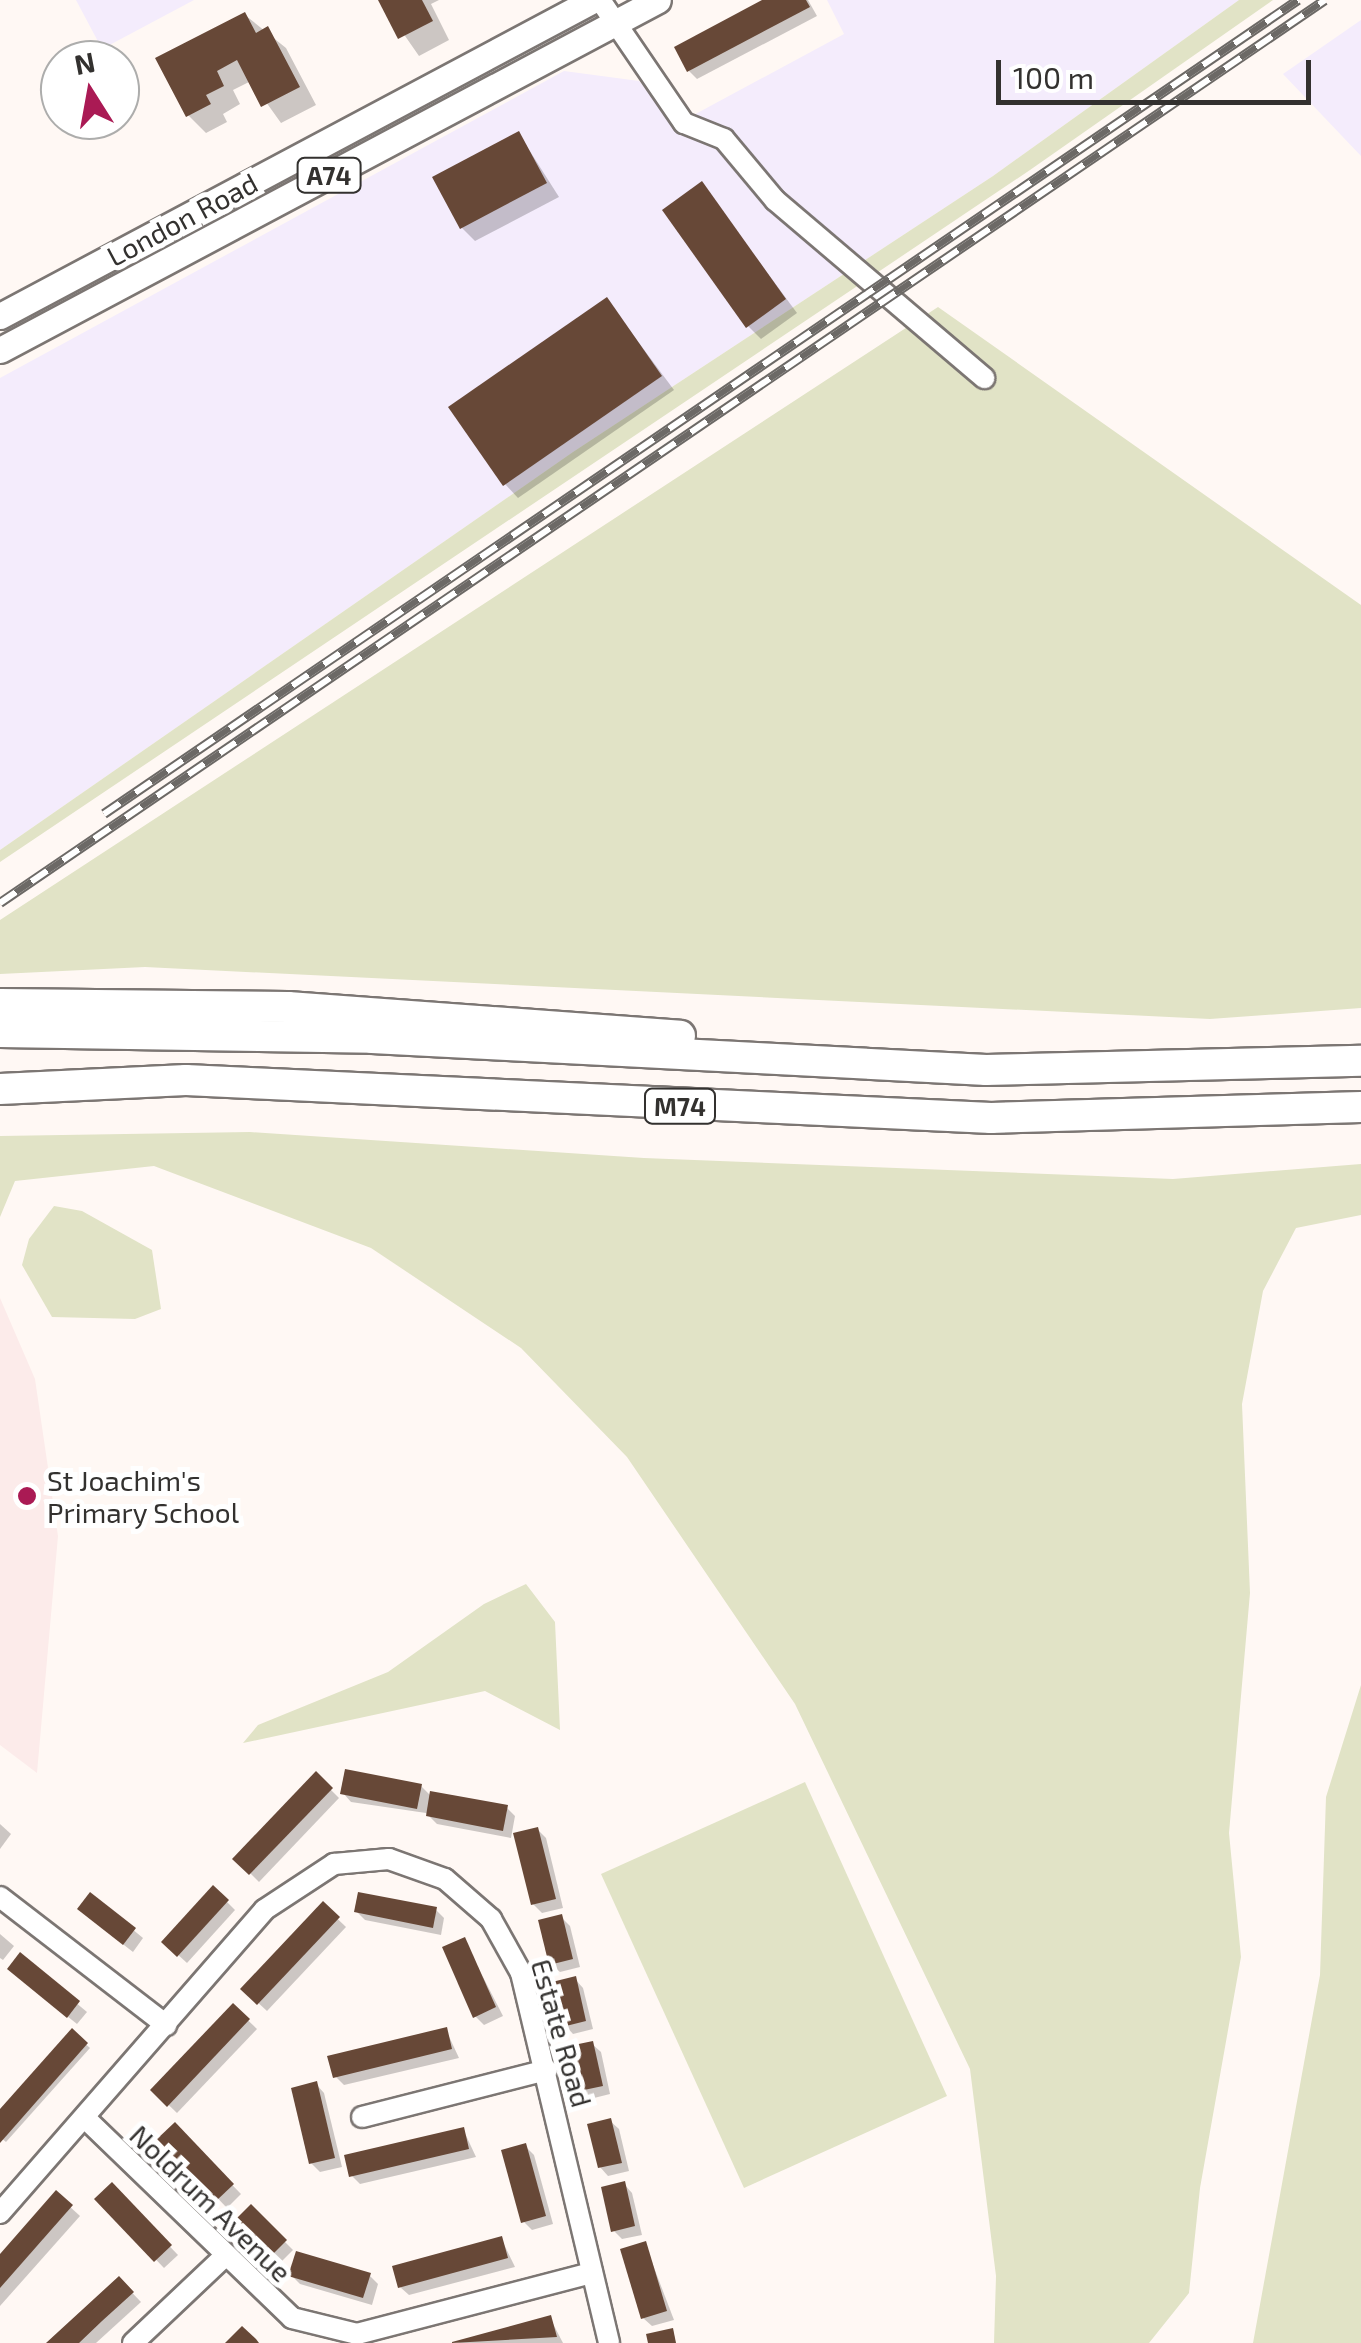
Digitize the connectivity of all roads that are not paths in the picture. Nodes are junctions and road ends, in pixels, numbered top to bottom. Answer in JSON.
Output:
{"nodes":[{"id":1,"x":597,"y":0,"type":"edge"},
{"id":2,"x":658,"y":0,"type":"edge"},
{"id":3,"x":616,"y":22,"type":"junction"},
{"id":4,"x":0,"y":316,"type":"edge"},
{"id":5,"x":0,"y":350,"type":"edge"},
{"id":6,"x":984,"y":378,"type":"dead end"},
{"id":7,"x":0,"y":1004,"type":"edge"},
{"id":8,"x":0,"y":1032,"type":"edge"},
{"id":9,"x":1361,"y":1060,"type":"edge"},
{"id":10,"x":1152,"y":1070,"type":"junction"},
{"id":11,"x":0,"y":1088,"type":"edge"},
{"id":12,"x":1361,"y":1106,"type":"edge"},
{"id":13,"x":0,"y":1897,"type":"edge"},
{"id":14,"x":166,"y":2025,"type":"junction"},
{"id":15,"x":547,"y":2070,"type":"junction"},
{"id":16,"x":362,"y":2117,"type":"dead end"},
{"id":17,"x":85,"y":2118,"type":"junction"},
{"id":18,"x":0,"y":2213,"type":"edge"},
{"id":19,"x":223,"y":2258,"type":"junction"},
{"id":20,"x":592,"y":2273,"type":"junction"},
{"id":21,"x":133,"y":2343,"type":"edge"},
{"id":22,"x":609,"y":2343,"type":"edge"}],
"edges":[{"from":1,"to":3,"type":"street"},
{"from":1,"to":4,"type":"main road","name":"London Road","number":"A74"},
{"from":2,"to":3,"type":"main road","name":"London Road","number":"A74"},
{"from":3,"to":5,"type":"main road","name":"London Road","number":"A74"},
{"from":3,"to":6,"type":"street"},
{"from":7,"to":10,"type":"highway"},
{"from":8,"to":10,"type":"highway","number":"M74"},
{"from":9,"to":10,"type":"highway","number":"M74"},
{"from":11,"to":12,"type":"highway","number":"M74"},
{"from":13,"to":14,"type":"street"},
{"from":14,"to":15,"type":"street","name":"Estate Road"},
{"from":14,"to":17,"type":"street","name":"Estate Road"},
{"from":15,"to":16,"type":"street"},
{"from":15,"to":20,"type":"street","name":"Estate Road"},
{"from":17,"to":18,"type":"street","name":"Estate Road"},
{"from":17,"to":19,"type":"street","name":"Noldrum Avenue"},
{"from":19,"to":20,"type":"street","name":"Noldrum Avenue"},
{"from":19,"to":21,"type":"street"},
{"from":20,"to":22,"type":"street","name":"Estate Road"}]}
